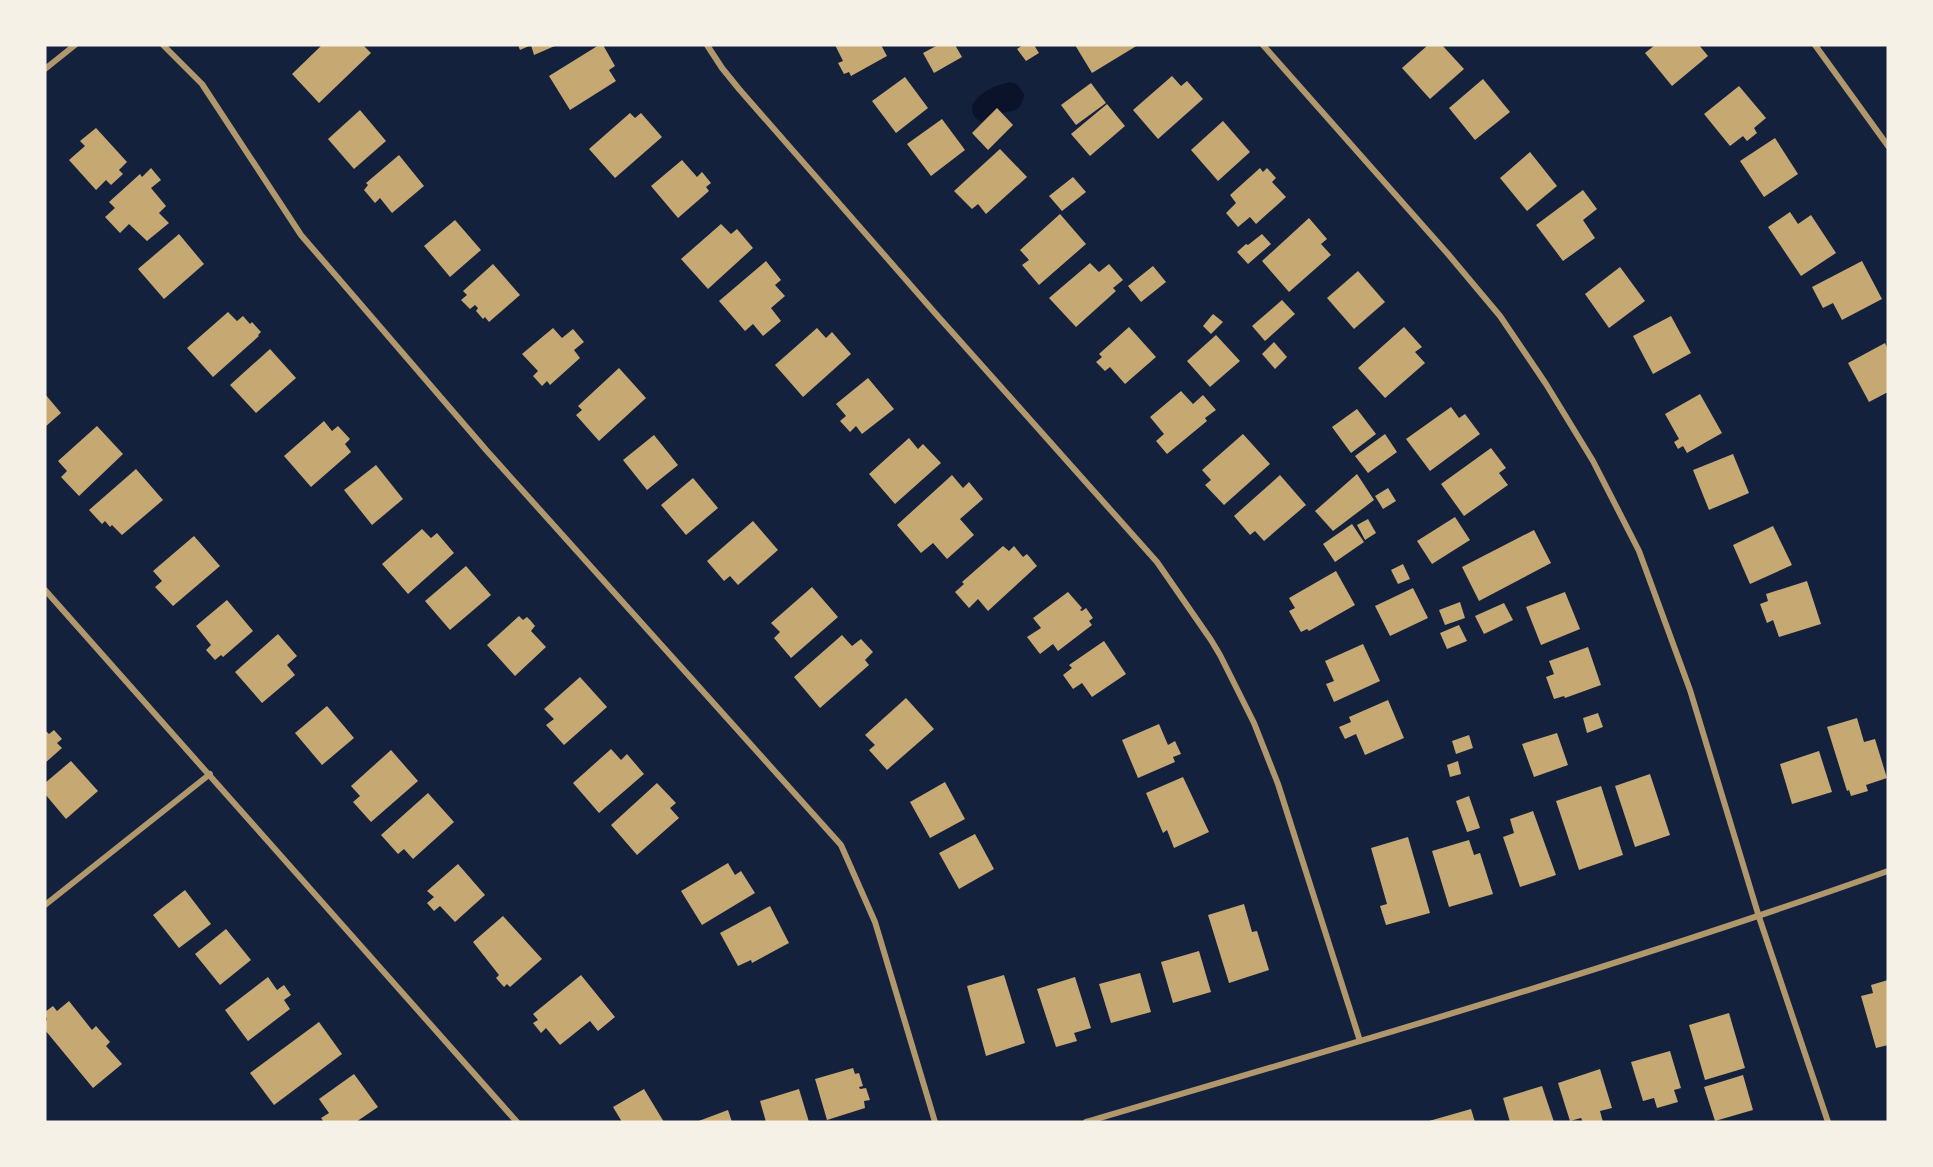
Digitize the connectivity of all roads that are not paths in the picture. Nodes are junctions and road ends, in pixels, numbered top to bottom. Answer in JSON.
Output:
{"nodes":[{"id":1,"x":75,"y":45,"type":"edge"},
{"id":2,"x":163,"y":45,"type":"edge"},
{"id":3,"x":706,"y":45,"type":"edge"},
{"id":4,"x":1263,"y":45,"type":"edge"},
{"id":5,"x":1815,"y":45,"type":"edge"},
{"id":6,"x":45,"y":69,"type":"edge"},
{"id":7,"x":1888,"y":147,"type":"edge"},
{"id":8,"x":45,"y":590,"type":"edge"},
{"id":9,"x":210,"y":774,"type":"junction"},
{"id":10,"x":1888,"y":871,"type":"edge"},
{"id":11,"x":45,"y":905,"type":"edge"},
{"id":12,"x":1759,"y":917,"type":"junction"},
{"id":13,"x":1360,"y":1041,"type":"junction"},
{"id":14,"x":518,"y":1122,"type":"edge"},
{"id":15,"x":935,"y":1122,"type":"edge"},
{"id":16,"x":1086,"y":1122,"type":"edge"},
{"id":17,"x":1828,"y":1122,"type":"edge"}],
"edges":[{"from":1,"to":6,"type":"street"},
{"from":2,"to":15,"type":"street"},
{"from":3,"to":13,"type":"street"},
{"from":4,"to":12,"type":"street"},
{"from":5,"to":7,"type":"street"},
{"from":8,"to":9,"type":"street"},
{"from":9,"to":11,"type":"street"},
{"from":9,"to":14,"type":"street"},
{"from":10,"to":12,"type":"street"},
{"from":12,"to":13,"type":"street"},
{"from":12,"to":17,"type":"street"},
{"from":13,"to":16,"type":"street"}]}
